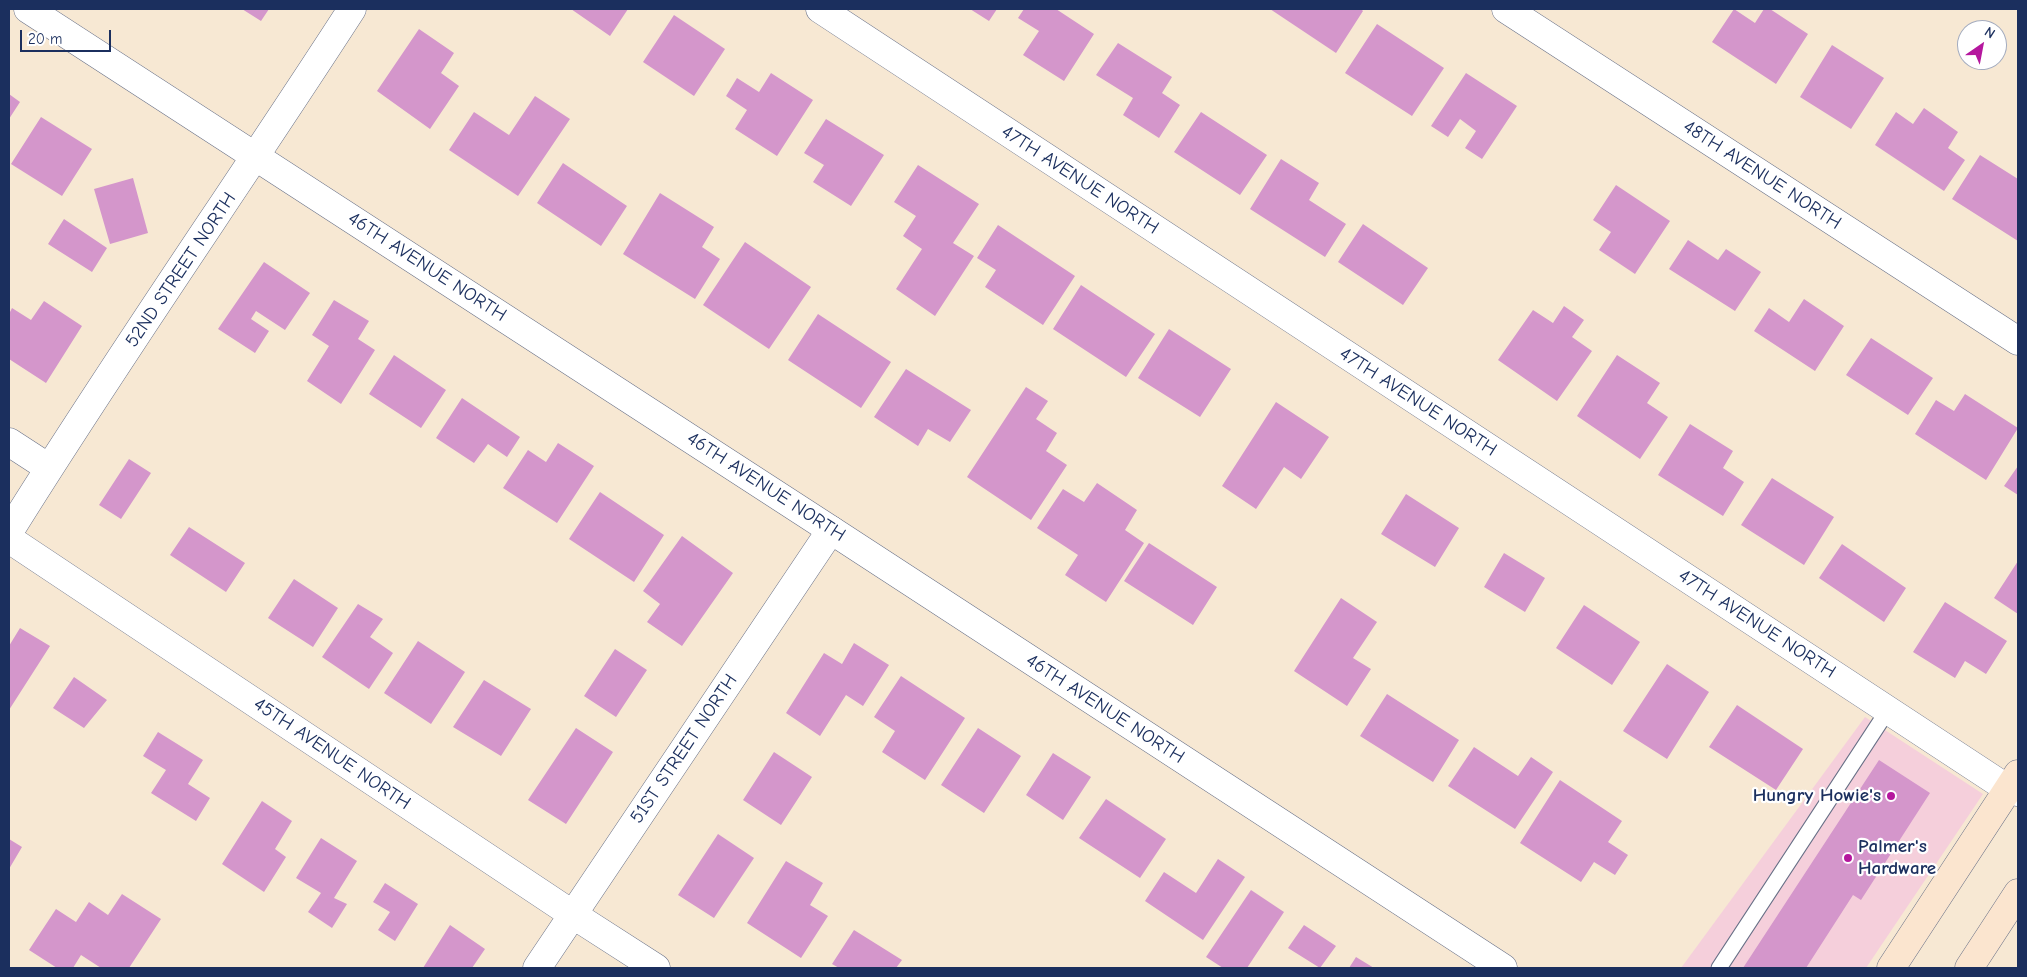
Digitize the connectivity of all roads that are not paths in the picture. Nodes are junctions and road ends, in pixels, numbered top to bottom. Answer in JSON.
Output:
{"nodes":[{"id":1,"x":28,"y":9,"type":"edge"},
{"id":2,"x":352,"y":9,"type":"edge"},
{"id":3,"x":820,"y":9,"type":"edge"},
{"id":4,"x":1506,"y":9,"type":"edge"},
{"id":5,"x":257,"y":156,"type":"junction"},
{"id":6,"x":2018,"y":341,"type":"edge"},
{"id":7,"x":9,"y":442,"type":"edge"},
{"id":8,"x":49,"y":468,"type":"junction"},
{"id":9,"x":832,"y":530,"type":"junction"},
{"id":10,"x":9,"y":532,"type":"edge"},
{"id":11,"x":9,"y":538,"type":"edge"},
{"id":12,"x":1888,"y":710,"type":"junction"},
{"id":13,"x":2015,"y":785,"type":"edge"},
{"id":14,"x":2018,"y":893,"type":"edge"},
{"id":15,"x":572,"y":914,"type":"junction"},
{"id":16,"x":537,"y":968,"type":"edge"},
{"id":17,"x":656,"y":968,"type":"edge"},
{"id":18,"x":1503,"y":968,"type":"edge"},
{"id":19,"x":1719,"y":968,"type":"edge"},
{"id":20,"x":1891,"y":968,"type":"edge"},
{"id":21,"x":1969,"y":968,"type":"edge"}],
"edges":[{"from":1,"to":5,"type":"street","name":"46TH AVENUE NORTH"},
{"from":2,"to":5,"type":"street","name":"52ND STREET NORTH"},
{"from":3,"to":12,"type":"street","name":"47TH AVENUE NORTH"},
{"from":4,"to":6,"type":"street","name":"48TH AVENUE NORTH"},
{"from":5,"to":8,"type":"street","name":"52ND STREET NORTH"},
{"from":5,"to":9,"type":"street","name":"46TH AVENUE NORTH"},
{"from":7,"to":8,"type":"street"},
{"from":8,"to":10,"type":"street","name":"52ND STREET NORTH"},
{"from":9,"to":15,"type":"street","name":"51ST STREET NORTH"},
{"from":9,"to":18,"type":"street","name":"46TH AVENUE NORTH"},
{"from":11,"to":15,"type":"street","name":"45TH AVENUE NORTH"},
{"from":12,"to":13,"type":"street","name":"47TH AVENUE NORTH"},
{"from":12,"to":19,"type":"lane"},
{"from":13,"to":20,"type":"main road"},
{"from":14,"to":21,"type":"main road"},
{"from":15,"to":16,"type":"street","name":"51ST STREET NORTH"},
{"from":15,"to":17,"type":"street","name":"45TH AVENUE NORTH"}]}
